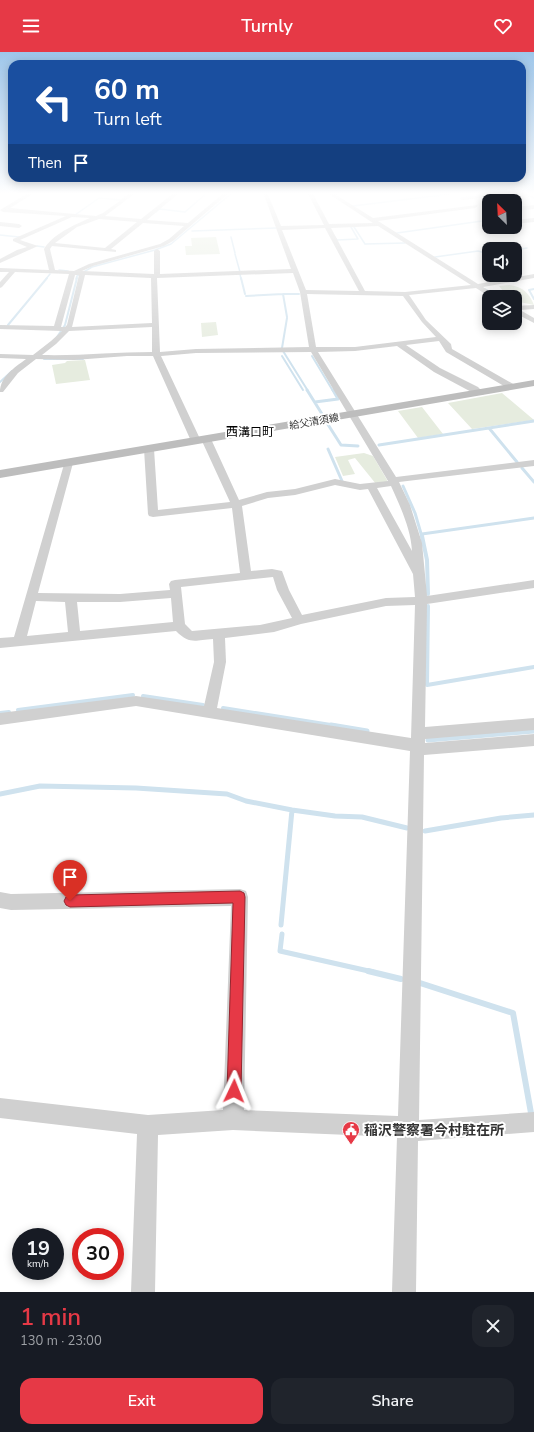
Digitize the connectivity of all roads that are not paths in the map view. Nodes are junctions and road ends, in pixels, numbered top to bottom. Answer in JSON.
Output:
{"nodes":[{"id":1,"x":22,"y":250,"type":"edge"},
{"id":2,"x":47,"y":250,"type":"edge"},
{"id":3,"x":106,"y":250,"type":"edge"},
{"id":4,"x":146,"y":250,"type":"edge"},
{"id":5,"x":287,"y":250,"type":"edge"},
{"id":6,"x":339,"y":250,"type":"edge"},
{"id":7,"x":420,"y":250,"type":"edge"},
{"id":8,"x":157,"y":251,"type":"dead end"},
{"id":9,"x":135,"y":253,"type":"junction"},
{"id":10,"x":0,"y":256,"type":"edge"},
{"id":11,"x":10,"y":257,"type":"junction"},
{"id":12,"x":0,"y":261,"type":"edge"},
{"id":13,"x":0,"y":270,"type":"edge"},
{"id":14,"x":13,"y":271,"type":"junction"},
{"id":15,"x":295,"y":271,"type":"junction"},
{"id":16,"x":52,"y":273,"type":"junction"},
{"id":17,"x":79,"y":274,"type":"junction"},
{"id":18,"x":155,"y":276,"type":"junction"},
{"id":19,"x":534,"y":276,"type":"edge"},
{"id":20,"x":0,"y":286,"type":"edge"},
{"id":21,"x":477,"y":286,"type":"junction"},
{"id":22,"x":484,"y":290,"type":"edge"},
{"id":23,"x":303,"y":292,"type":"junction"},
{"id":24,"x":363,"y":293,"type":"junction"},
{"id":25,"x":405,"y":294,"type":"junction"},
{"id":26,"x":534,"y":307,"type":"edge"},
{"id":27,"x":522,"y":308,"type":"edge"},
{"id":28,"x":522,"y":314,"type":"edge"},
{"id":29,"x":534,"y":322,"type":"edge"},
{"id":30,"x":155,"y":324,"type":"junction"},
{"id":31,"x":0,"y":327,"type":"edge"},
{"id":32,"x":62,"y":329,"type":"junction"},
{"id":33,"x":441,"y":339,"type":"junction"},
{"id":34,"x":399,"y":344,"type":"junction"},
{"id":35,"x":313,"y":349,"type":"junction"},
{"id":36,"x":156,"y":354,"type":"junction"},
{"id":37,"x":0,"y":356,"type":"edge"},
{"id":38,"x":32,"y":357,"type":"junction"},
{"id":39,"x":534,"y":383,"type":"edge"},
{"id":40,"x":512,"y":387,"type":"junction"},
{"id":41,"x":0,"y":390,"type":"edge"},
{"id":42,"x":480,"y":393,"type":"junction"},
{"id":43,"x":353,"y":414,"type":"junction"},
{"id":44,"x":201,"y":440,"type":"junction"},
{"id":45,"x":149,"y":449,"type":"junction"},
{"id":46,"x":68,"y":463,"type":"junction"},
{"id":47,"x":534,"y":463,"type":"edge"},
{"id":48,"x":0,"y":474,"type":"edge"},
{"id":49,"x":394,"y":481,"type":"junction"},
{"id":50,"x":371,"y":486,"type":"junction"},
{"id":51,"x":236,"y":504,"type":"junction"},
{"id":52,"x":420,"y":574,"type":"junction"},
{"id":53,"x":246,"y":576,"type":"junction"},
{"id":54,"x":534,"y":584,"type":"edge"},
{"id":55,"x":176,"y":594,"type":"junction"},
{"id":56,"x":31,"y":597,"type":"junction"},
{"id":57,"x":71,"y":598,"type":"junction"},
{"id":58,"x":421,"y":601,"type":"junction"},
{"id":59,"x":299,"y":620,"type":"junction"},
{"id":60,"x":179,"y":626,"type":"junction"},
{"id":61,"x":219,"y":633,"type":"junction"},
{"id":62,"x":74,"y":636,"type":"junction"},
{"id":63,"x":19,"y":642,"type":"junction"},
{"id":64,"x":0,"y":643,"type":"edge"},
{"id":65,"x":209,"y":713,"type":"junction"},
{"id":66,"x":0,"y":719,"type":"edge"},
{"id":67,"x":534,"y":724,"type":"edge"},
{"id":68,"x":534,"y":740,"type":"edge"},
{"id":69,"x":417,"y":743,"type":"junction"},
{"id":70,"x":0,"y":900,"type":"edge"},
{"id":71,"x":0,"y":1108,"type":"edge"},
{"id":72,"x":233,"y":1120,"type":"junction"},
{"id":73,"x":534,"y":1122,"type":"edge"},
{"id":74,"x":148,"y":1125,"type":"junction"},
{"id":75,"x":407,"y":1129,"type":"junction"},
{"id":76,"x":143,"y":1292,"type":"edge"},
{"id":77,"x":404,"y":1292,"type":"edge"}],
"edges":[{"from":1,"to":11,"type":"street"},
{"from":2,"to":16,"type":"street"},
{"from":3,"to":9,"type":"street"},
{"from":4,"to":9,"type":"street"},
{"from":5,"to":15,"type":"street"},
{"from":6,"to":24,"type":"street"},
{"from":7,"to":21,"type":"street"},
{"from":8,"to":18,"type":"street"},
{"from":9,"to":17,"type":"street"},
{"from":10,"to":11,"type":"street"},
{"from":11,"to":12,"type":"street"},
{"from":13,"to":14,"type":"street"},
{"from":14,"to":16,"type":"street"},
{"from":14,"to":20,"type":"street"},
{"from":15,"to":18,"type":"street"},
{"from":15,"to":23,"type":"street"},
{"from":16,"to":17,"type":"street"},
{"from":17,"to":18,"type":"street"},
{"from":17,"to":32,"type":"street"},
{"from":17,"to":32,"type":"street"},
{"from":18,"to":30,"type":"street"},
{"from":19,"to":21,"type":"street"},
{"from":21,"to":22,"type":"street"},
{"from":21,"to":25,"type":"street"},
{"from":23,"to":24,"type":"street"},
{"from":23,"to":35,"type":"street"},
{"from":24,"to":25,"type":"street"},
{"from":25,"to":33,"type":"street"},
{"from":26,"to":27,"type":"street"},
{"from":28,"to":29,"type":"street"},
{"from":30,"to":32,"type":"street"},
{"from":30,"to":36,"type":"street"},
{"from":31,"to":32,"type":"street"},
{"from":32,"to":38,"type":"street"},
{"from":33,"to":34,"type":"street"},
{"from":33,"to":40,"type":"street"},
{"from":34,"to":35,"type":"street"},
{"from":34,"to":42,"type":"street"},
{"from":35,"to":36,"type":"street"},
{"from":35,"to":43,"type":"street"},
{"from":36,"to":38,"type":"street"},
{"from":36,"to":44,"type":"street"},
{"from":37,"to":38,"type":"street"},
{"from":38,"to":41,"type":"street"},
{"from":39,"to":40,"type":"main road","name":"給父清須線"},
{"from":40,"to":42,"type":"main road","name":"給父清須線"},
{"from":42,"to":43,"type":"main road","name":"給父清須線"},
{"from":43,"to":44,"type":"main road","name":"給父清須線"},
{"from":43,"to":49,"type":"street"},
{"from":44,"to":45,"type":"main road","name":"給父清須線"},
{"from":44,"to":51,"type":"street"},
{"from":45,"to":46,"type":"main road","name":"給父清須線"},
{"from":45,"to":51,"type":"street"},
{"from":46,"to":48,"type":"main road","name":"給父清須線"},
{"from":46,"to":56,"type":"street"},
{"from":47,"to":49,"type":"street"},
{"from":49,"to":50,"type":"street"},
{"from":49,"to":52,"type":"street"},
{"from":50,"to":51,"type":"street"},
{"from":50,"to":52,"type":"street"},
{"from":51,"to":53,"type":"street"},
{"from":52,"to":58,"type":"street"},
{"from":53,"to":55,"type":"street"},
{"from":53,"to":59,"type":"street"},
{"from":54,"to":58,"type":"street"},
{"from":55,"to":57,"type":"street"},
{"from":55,"to":60,"type":"street"},
{"from":56,"to":57,"type":"street"},
{"from":56,"to":63,"type":"street"},
{"from":57,"to":62,"type":"street"},
{"from":58,"to":59,"type":"street"},
{"from":58,"to":69,"type":"street"},
{"from":59,"to":61,"type":"street"},
{"from":60,"to":61,"type":"street"},
{"from":60,"to":62,"type":"street"},
{"from":61,"to":65,"type":"street"},
{"from":62,"to":63,"type":"street"},
{"from":63,"to":64,"type":"street"},
{"from":65,"to":66,"type":"street"},
{"from":65,"to":69,"type":"street"},
{"from":67,"to":69,"type":"street"},
{"from":68,"to":69,"type":"street"},
{"from":69,"to":75,"type":"street"},
{"from":70,"to":72,"type":"street"},
{"from":71,"to":74,"type":"street"},
{"from":72,"to":74,"type":"street"},
{"from":72,"to":75,"type":"street"},
{"from":73,"to":75,"type":"street"},
{"from":74,"to":76,"type":"street"},
{"from":75,"to":77,"type":"street"}]}
